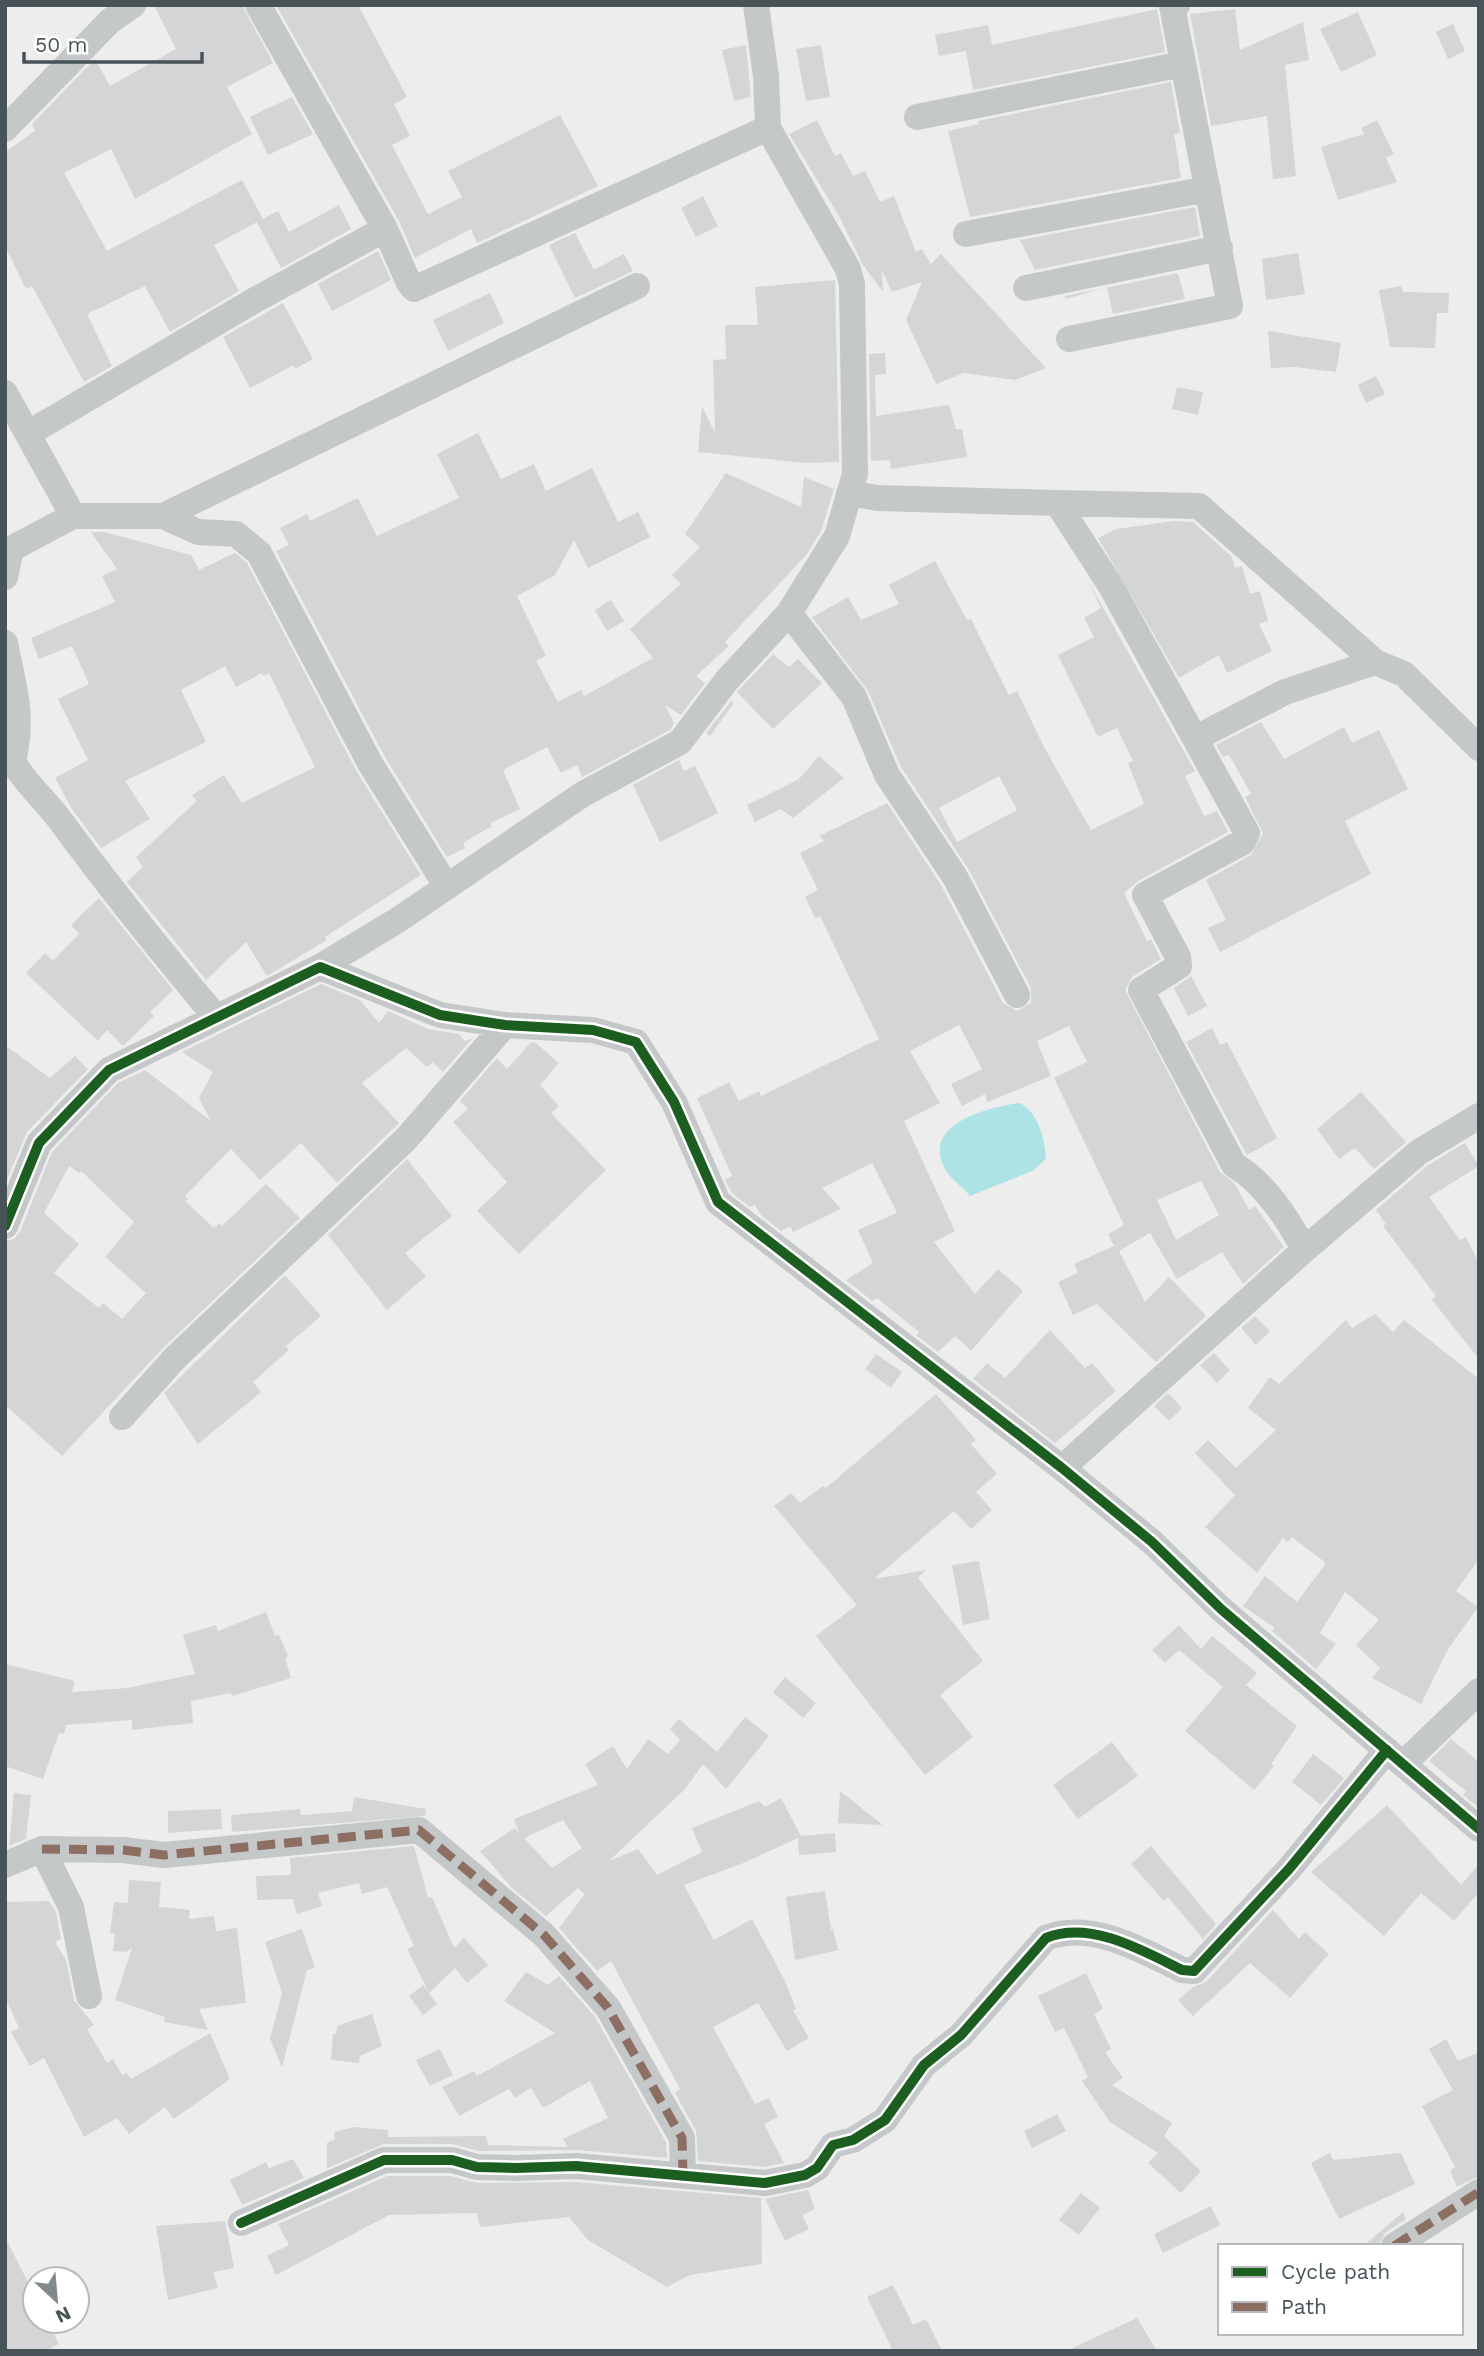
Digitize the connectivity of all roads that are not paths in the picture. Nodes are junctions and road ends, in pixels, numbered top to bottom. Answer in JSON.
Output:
{"nodes":[{"id":1,"x":133,"y":5,"type":"edge"},
{"id":2,"x":258,"y":5,"type":"edge"},
{"id":3,"x":756,"y":5,"type":"edge"},
{"id":4,"x":1177,"y":5,"type":"edge"},
{"id":5,"x":1183,"y":64,"type":"junction"},
{"id":6,"x":917,"y":117,"type":"dead end"},
{"id":7,"x":768,"y":128,"type":"junction"},
{"id":8,"x":5,"y":129,"type":"edge"},
{"id":9,"x":1208,"y":189,"type":"junction"},
{"id":10,"x":385,"y":229,"type":"junction"},
{"id":11,"x":966,"y":234,"type":"dead end"},
{"id":12,"x":1220,"y":248,"type":"junction"},
{"id":13,"x":637,"y":286,"type":"dead end"},
{"id":14,"x":1026,"y":288,"type":"dead end"},
{"id":15,"x":1069,"y":339,"type":"dead end"},
{"id":16,"x":5,"y":393,"type":"edge"},
{"id":17,"x":29,"y":433,"type":"junction"},
{"id":18,"x":849,"y":493,"type":"junction"},
{"id":19,"x":1057,"y":503,"type":"junction"},
{"id":20,"x":73,"y":516,"type":"junction"},
{"id":21,"x":163,"y":516,"type":"junction"},
{"id":22,"x":5,"y":577,"type":"edge"},
{"id":23,"x":789,"y":613,"type":"junction"},
{"id":24,"x":5,"y":643,"type":"edge"},
{"id":25,"x":1375,"y":662,"type":"junction"},
{"id":26,"x":1196,"y":738,"type":"junction"},
{"id":27,"x":1479,"y":748,"type":"edge"},
{"id":28,"x":447,"y":887,"type":"junction"},
{"id":29,"x":320,"y":967,"type":"junction"},
{"id":30,"x":1017,"y":995,"type":"dead end"},
{"id":31,"x":216,"y":1017,"type":"junction"},
{"id":32,"x":505,"y":1025,"type":"junction"},
{"id":33,"x":1479,"y":1116,"type":"edge"},
{"id":34,"x":5,"y":1226,"type":"edge"},
{"id":35,"x":1304,"y":1250,"type":"junction"},
{"id":36,"x":122,"y":1416,"type":"dead end"},
{"id":37,"x":1062,"y":1468,"type":"junction"},
{"id":38,"x":1479,"y":1691,"type":"edge"},
{"id":39,"x":1395,"y":1757,"type":"junction"},
{"id":40,"x":1479,"y":1829,"type":"edge"},
{"id":41,"x":42,"y":1849,"type":"junction"},
{"id":42,"x":5,"y":1866,"type":"edge"},
{"id":43,"x":89,"y":1996,"type":"dead end"},
{"id":44,"x":683,"y":2174,"type":"junction"},
{"id":45,"x":1479,"y":2192,"type":"edge"},
{"id":46,"x":241,"y":2223,"type":"dead end"},
{"id":47,"x":1397,"y":2244,"type":"edge"}],
"edges":[{"from":1,"to":8,"type":"street"},
{"from":2,"to":10,"type":"street"},
{"from":3,"to":7,"type":"street"},
{"from":4,"to":5,"type":"street"},
{"from":5,"to":6,"type":"street"},
{"from":5,"to":9,"type":"street"},
{"from":7,"to":10,"type":"street"},
{"from":7,"to":18,"type":"street"},
{"from":9,"to":11,"type":"street"},
{"from":9,"to":12,"type":"street"},
{"from":10,"to":17,"type":"street"},
{"from":12,"to":14,"type":"street"},
{"from":12,"to":15,"type":"street"},
{"from":13,"to":21,"type":"street"},
{"from":16,"to":17,"type":"street"},
{"from":17,"to":20,"type":"street"},
{"from":18,"to":19,"type":"street"},
{"from":18,"to":23,"type":"street"},
{"from":19,"to":25,"type":"street"},
{"from":19,"to":26,"type":"street"},
{"from":20,"to":21,"type":"street"},
{"from":20,"to":22,"type":"street"},
{"from":21,"to":28,"type":"street"},
{"from":23,"to":28,"type":"street"},
{"from":23,"to":30,"type":"street"},
{"from":24,"to":31,"type":"street"},
{"from":25,"to":26,"type":"street"},
{"from":25,"to":27,"type":"street"},
{"from":26,"to":35,"type":"street"},
{"from":28,"to":29,"type":"street"},
{"from":29,"to":31,"type":"street"},
{"from":29,"to":32,"type":"street"},
{"from":31,"to":34,"type":"street"},
{"from":32,"to":36,"type":"street"},
{"from":32,"to":37,"type":"street"},
{"from":33,"to":35,"type":"street"},
{"from":35,"to":37,"type":"street"},
{"from":37,"to":39,"type":"street"},
{"from":38,"to":39,"type":"street"},
{"from":39,"to":40,"type":"street"},
{"from":39,"to":44,"type":"street"},
{"from":41,"to":42,"type":"street"},
{"from":41,"to":43,"type":"street"},
{"from":41,"to":44,"type":"street"},
{"from":44,"to":46,"type":"street"},
{"from":45,"to":47,"type":"street"}]}
